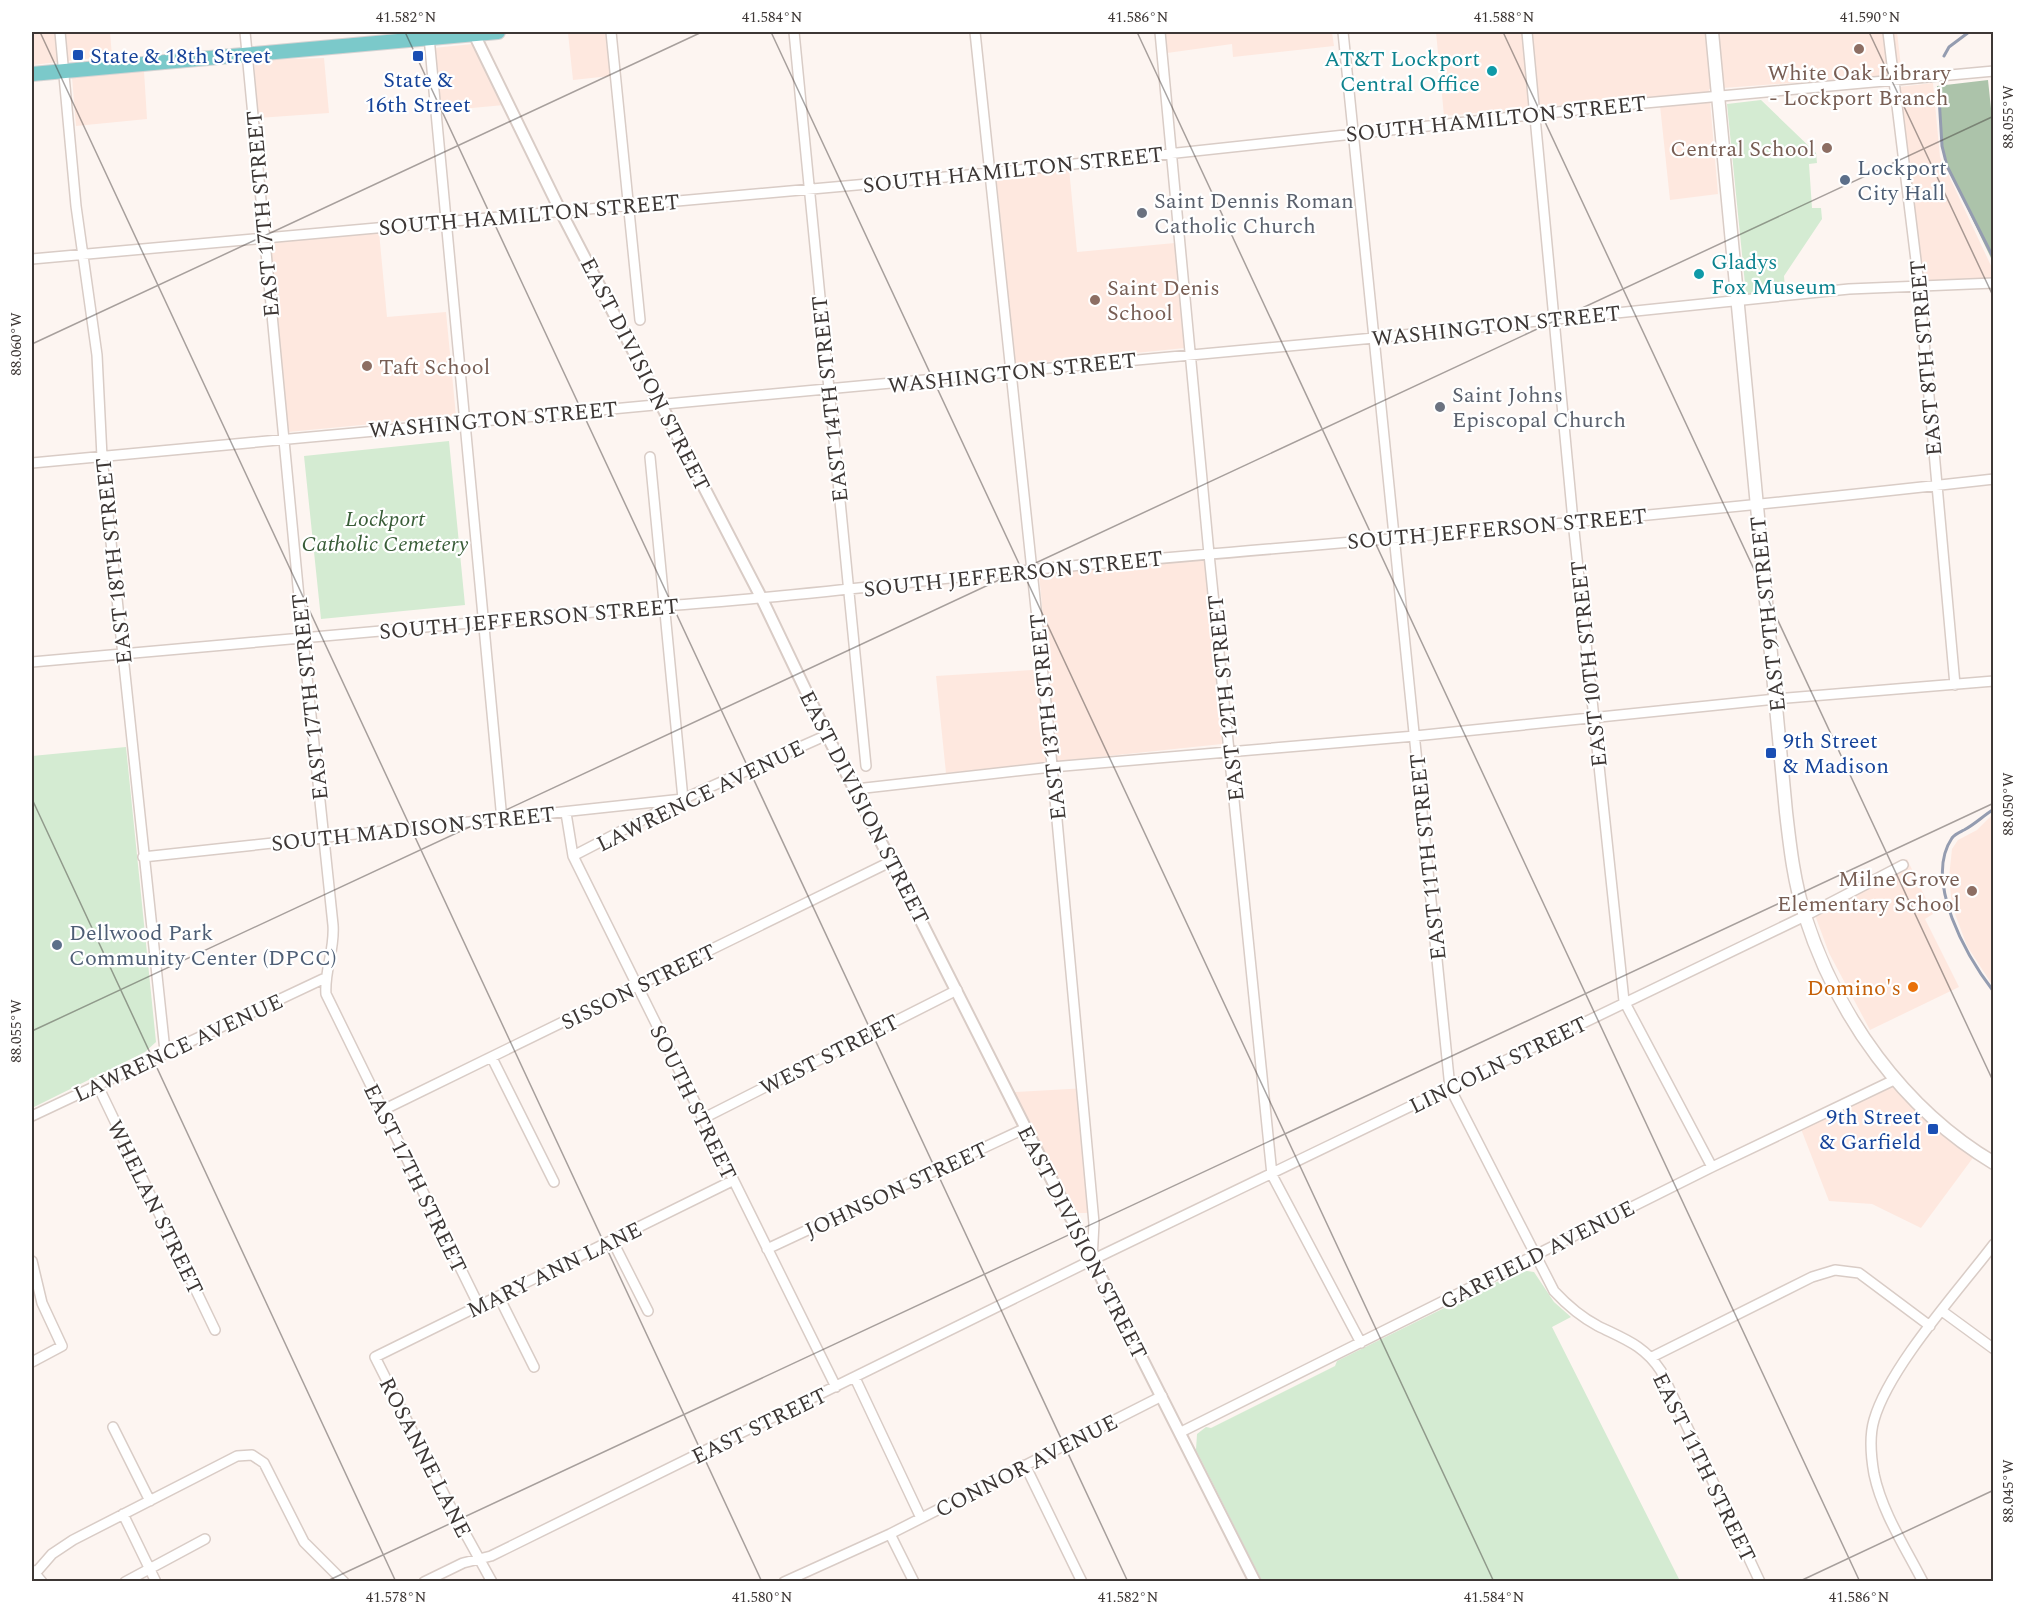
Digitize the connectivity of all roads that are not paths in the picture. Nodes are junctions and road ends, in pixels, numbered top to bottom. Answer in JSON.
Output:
{"nodes":[{"id":1,"x":60,"y":32,"type":"edge"},
{"id":2,"x":245,"y":32,"type":"edge"},
{"id":3,"x":498,"y":32,"type":"edge"},
{"id":4,"x":611,"y":32,"type":"edge"},
{"id":5,"x":794,"y":32,"type":"edge"},
{"id":6,"x":975,"y":32,"type":"edge"},
{"id":7,"x":1161,"y":32,"type":"edge"},
{"id":8,"x":1343,"y":32,"type":"edge"},
{"id":9,"x":1527,"y":32,"type":"edge"},
{"id":10,"x":1712,"y":32,"type":"edge"},
{"id":11,"x":1888,"y":32,"type":"edge"},
{"id":12,"x":474,"y":33,"type":"edge"},
{"id":13,"x":429,"y":37,"type":"junction"},
{"id":14,"x":247,"y":53,"type":"junction"},
{"id":15,"x":64,"y":71,"type":"junction"},
{"id":16,"x":1994,"y":71,"type":"edge"},
{"id":17,"x":32,"y":74,"type":"edge"},
{"id":18,"x":1893,"y":80,"type":"junction"},
{"id":19,"x":1719,"y":96,"type":"junction"},
{"id":20,"x":1535,"y":115,"type":"junction"},
{"id":21,"x":1354,"y":133,"type":"junction"},
{"id":22,"x":1172,"y":153,"type":"junction"},
{"id":23,"x":990,"y":173,"type":"junction"},
{"id":24,"x":808,"y":189,"type":"junction"},
{"id":25,"x":629,"y":205,"type":"junction"},
{"id":26,"x":560,"y":210,"type":"junction"},
{"id":27,"x":448,"y":221,"type":"junction"},
{"id":28,"x":263,"y":237,"type":"junction"},
{"id":29,"x":85,"y":253,"type":"junction"},
{"id":30,"x":32,"y":259,"type":"edge"},
{"id":31,"x":1994,"y":283,"type":"edge"},
{"id":32,"x":1919,"y":285,"type":"junction"},
{"id":33,"x":1736,"y":301,"type":"junction"},
{"id":34,"x":640,"y":320,"type":"dead end"},
{"id":35,"x":1554,"y":320,"type":"junction"},
{"id":36,"x":1374,"y":338,"type":"junction"},
{"id":37,"x":1191,"y":355,"type":"junction"},
{"id":38,"x":1011,"y":371,"type":"junction"},
{"id":39,"x":828,"y":390,"type":"junction"},
{"id":40,"x":662,"y":403,"type":"junction"},
{"id":41,"x":465,"y":422,"type":"junction"},
{"id":42,"x":284,"y":439,"type":"junction"},
{"id":43,"x":102,"y":457,"type":"junction"},
{"id":44,"x":650,"y":457,"type":"dead end"},
{"id":45,"x":32,"y":462,"type":"edge"},
{"id":46,"x":1994,"y":479,"type":"edge"},
{"id":47,"x":1936,"y":485,"type":"junction"},
{"id":48,"x":1756,"y":504,"type":"junction"},
{"id":49,"x":1573,"y":521,"type":"junction"},
{"id":50,"x":1394,"y":537,"type":"junction"},
{"id":51,"x":1209,"y":554,"type":"junction"},
{"id":52,"x":1032,"y":570,"type":"junction"},
{"id":53,"x":848,"y":590,"type":"junction"},
{"id":54,"x":762,"y":599,"type":"junction"},
{"id":55,"x":663,"y":606,"type":"junction"},
{"id":56,"x":482,"y":621,"type":"junction"},
{"id":57,"x":303,"y":639,"type":"junction"},
{"id":58,"x":122,"y":653,"type":"junction"},
{"id":59,"x":32,"y":662,"type":"edge"},
{"id":60,"x":1994,"y":681,"type":"edge"},
{"id":61,"x":1955,"y":685,"type":"junction"},
{"id":62,"x":1776,"y":699,"type":"junction"},
{"id":63,"x":1594,"y":720,"type":"junction"},
{"id":64,"x":827,"y":735,"type":"junction"},
{"id":65,"x":1415,"y":736,"type":"junction"},
{"id":66,"x":1231,"y":750,"type":"junction"},
{"id":67,"x":866,"y":766,"type":"dead end"},
{"id":68,"x":1052,"y":766,"type":"junction"},
{"id":69,"x":856,"y":789,"type":"junction"},
{"id":70,"x":683,"y":800,"type":"junction"},
{"id":71,"x":566,"y":813,"type":"junction"},
{"id":72,"x":502,"y":820,"type":"junction"},
{"id":73,"x":324,"y":836,"type":"junction"},
{"id":74,"x":573,"y":856,"type":"junction"},
{"id":75,"x":143,"y":857,"type":"junction"},
{"id":76,"x":892,"y":861,"type":"junction"},
{"id":77,"x":1903,"y":865,"type":"dead end"},
{"id":78,"x":1805,"y":916,"type":"junction"},
{"id":79,"x":325,"y":978,"type":"junction"},
{"id":80,"x":637,"y":986,"type":"junction"},
{"id":81,"x":957,"y":990,"type":"junction"},
{"id":82,"x":1624,"y":1001,"type":"junction"},
{"id":83,"x":165,"y":1051,"type":"junction"},
{"id":84,"x":492,"y":1058,"type":"junction"},
{"id":85,"x":1894,"y":1080,"type":"junction"},
{"id":86,"x":97,"y":1084,"type":"junction"},
{"id":87,"x":1450,"y":1088,"type":"junction"},
{"id":88,"x":383,"y":1110,"type":"junction"},
{"id":89,"x":32,"y":1116,"type":"edge"},
{"id":90,"x":702,"y":1119,"type":"junction"},
{"id":91,"x":1026,"y":1128,"type":"junction"},
{"id":92,"x":1994,"y":1163,"type":"edge"},
{"id":93,"x":1712,"y":1167,"type":"junction"},
{"id":94,"x":1272,"y":1175,"type":"junction"},
{"id":95,"x":732,"y":1181,"type":"junction"},
{"id":96,"x":554,"y":1182,"type":"dead end"},
{"id":97,"x":612,"y":1240,"type":"junction"},
{"id":98,"x":1994,"y":1244,"type":"edge"},
{"id":99,"x":767,"y":1249,"type":"junction"},
{"id":100,"x":1535,"y":1255,"type":"junction"},
{"id":101,"x":1092,"y":1260,"type":"junction"},
{"id":102,"x":32,"y":1261,"type":"edge"},
{"id":103,"x":499,"y":1297,"type":"junction"},
{"id":104,"x":479,"y":1306,"type":"junction"},
{"id":105,"x":648,"y":1311,"type":"dead end"},
{"id":106,"x":1942,"y":1311,"type":"junction"},
{"id":107,"x":1930,"y":1326,"type":"junction"},
{"id":108,"x":215,"y":1330,"type":"dead end"},
{"id":109,"x":1361,"y":1343,"type":"junction"},
{"id":110,"x":1994,"y":1349,"type":"edge"},
{"id":111,"x":375,"y":1357,"type":"joint"},
{"id":112,"x":1652,"y":1357,"type":"junction"},
{"id":113,"x":32,"y":1362,"type":"edge"},
{"id":114,"x":534,"y":1367,"type":"dead end"},
{"id":115,"x":855,"y":1378,"type":"junction"},
{"id":116,"x":836,"y":1387,"type":"junction"},
{"id":117,"x":1162,"y":1396,"type":"junction"},
{"id":118,"x":113,"y":1427,"type":"dead end"},
{"id":119,"x":1180,"y":1432,"type":"junction"},
{"id":120,"x":1024,"y":1465,"type":"junction"},
{"id":121,"x":150,"y":1501,"type":"junction"},
{"id":122,"x":123,"y":1514,"type":"junction"},
{"id":123,"x":921,"y":1518,"type":"junction"},
{"id":124,"x":890,"y":1534,"type":"junction"},
{"id":125,"x":205,"y":1539,"type":"dead end"},
{"id":126,"x":477,"y":1558,"type":"junction"},
{"id":127,"x":150,"y":1569,"type":"junction"},
{"id":128,"x":33,"y":1573,"type":"edge"},
{"id":129,"x":42,"y":1581,"type":"edge"},
{"id":130,"x":125,"y":1581,"type":"edge"},
{"id":131,"x":156,"y":1581,"type":"edge"},
{"id":132,"x":344,"y":1581,"type":"edge"},
{"id":133,"x":424,"y":1581,"type":"edge"},
{"id":134,"x":492,"y":1581,"type":"edge"},
{"id":135,"x":784,"y":1581,"type":"edge"},
{"id":136,"x":914,"y":1581,"type":"edge"},
{"id":137,"x":1082,"y":1581,"type":"edge"},
{"id":138,"x":1254,"y":1581,"type":"edge"},
{"id":139,"x":1760,"y":1581,"type":"edge"},
{"id":140,"x":1923,"y":1581,"type":"edge"}],
"edges":[{"from":1,"to":15,"type":"street","name":"EAST 18TH STREET"},
{"from":2,"to":14,"type":"street","name":"EAST 17TH STREET"},
{"from":3,"to":12,"type":"main road"},
{"from":4,"to":25,"type":"street"},
{"from":5,"to":24,"type":"street","name":"EAST 14TH STREET"},
{"from":6,"to":23,"type":"street","name":"EAST 13TH STREET"},
{"from":7,"to":22,"type":"street","name":"EAST 12TH STREET"},
{"from":8,"to":21,"type":"street","name":"EAST 11TH STREET"},
{"from":9,"to":20,"type":"street","name":"EAST 10TH STREET"},
{"from":10,"to":19,"type":"main road","name":"EAST 9TH STREET"},
{"from":11,"to":18,"type":"street","name":"EAST 8TH STREET"},
{"from":12,"to":13,"type":"main road"},
{"from":12,"to":26,"type":"street","name":"EAST DIVISION STREET"},
{"from":13,"to":14,"type":"main road"},
{"from":13,"to":27,"type":"street"},
{"from":14,"to":15,"type":"main road"},
{"from":14,"to":28,"type":"street","name":"EAST 17TH STREET"},
{"from":15,"to":17,"type":"main road"},
{"from":15,"to":29,"type":"street","name":"EAST 18TH STREET"},
{"from":16,"to":18,"type":"street","name":"SOUTH HAMILTON STREET"},
{"from":18,"to":19,"type":"street","name":"SOUTH HAMILTON STREET"},
{"from":18,"to":32,"type":"street","name":"EAST 8TH STREET"},
{"from":19,"to":20,"type":"street","name":"SOUTH HAMILTON STREET"},
{"from":19,"to":33,"type":"main road","name":"EAST 9TH STREET"},
{"from":20,"to":21,"type":"street","name":"SOUTH HAMILTON STREET"},
{"from":20,"to":35,"type":"street","name":"EAST 10TH STREET"},
{"from":21,"to":22,"type":"street","name":"SOUTH HAMILTON STREET"},
{"from":21,"to":36,"type":"street","name":"EAST 11TH STREET"},
{"from":22,"to":23,"type":"street","name":"SOUTH HAMILTON STREET"},
{"from":22,"to":37,"type":"street","name":"EAST 12TH STREET"},
{"from":23,"to":24,"type":"street","name":"SOUTH HAMILTON STREET"},
{"from":23,"to":38,"type":"street","name":"EAST 13TH STREET"},
{"from":24,"to":25,"type":"street","name":"SOUTH HAMILTON STREET"},
{"from":24,"to":39,"type":"street","name":"EAST 14TH STREET"},
{"from":25,"to":26,"type":"street","name":"SOUTH HAMILTON STREET"},
{"from":25,"to":34,"type":"street"},
{"from":26,"to":27,"type":"street","name":"SOUTH HAMILTON STREET"},
{"from":26,"to":40,"type":"street","name":"EAST DIVISION STREET"},
{"from":27,"to":28,"type":"street","name":"SOUTH HAMILTON STREET"},
{"from":27,"to":41,"type":"street"},
{"from":28,"to":29,"type":"street","name":"SOUTH HAMILTON STREET"},
{"from":28,"to":42,"type":"street","name":"EAST 17TH STREET"},
{"from":29,"to":30,"type":"street","name":"SOUTH HAMILTON STREET"},
{"from":29,"to":43,"type":"street","name":"EAST 18TH STREET"},
{"from":31,"to":32,"type":"street","name":"WASHINGTON STREET"},
{"from":32,"to":33,"type":"street","name":"WASHINGTON STREET"},
{"from":32,"to":47,"type":"street","name":"EAST 8TH STREET"},
{"from":33,"to":35,"type":"street","name":"WASHINGTON STREET"},
{"from":33,"to":48,"type":"main road","name":"EAST 9TH STREET"},
{"from":35,"to":36,"type":"street","name":"WASHINGTON STREET"},
{"from":35,"to":49,"type":"street","name":"EAST 10TH STREET"},
{"from":36,"to":37,"type":"street","name":"WASHINGTON STREET"},
{"from":36,"to":50,"type":"street","name":"EAST 11TH STREET"},
{"from":37,"to":38,"type":"street","name":"WASHINGTON STREET"},
{"from":37,"to":51,"type":"street","name":"EAST 12TH STREET"},
{"from":38,"to":39,"type":"street","name":"WASHINGTON STREET"},
{"from":38,"to":52,"type":"street","name":"EAST 13TH STREET"},
{"from":39,"to":40,"type":"street","name":"WASHINGTON STREET"},
{"from":39,"to":53,"type":"street","name":"EAST 14TH STREET"},
{"from":40,"to":41,"type":"street","name":"WASHINGTON STREET"},
{"from":40,"to":54,"type":"street","name":"EAST DIVISION STREET"},
{"from":41,"to":42,"type":"street","name":"WASHINGTON STREET"},
{"from":41,"to":56,"type":"street"},
{"from":42,"to":43,"type":"street","name":"WASHINGTON STREET"},
{"from":42,"to":57,"type":"street","name":"EAST 17TH STREET"},
{"from":43,"to":45,"type":"street","name":"WASHINGTON STREET"},
{"from":43,"to":58,"type":"street","name":"EAST 18TH STREET"},
{"from":44,"to":55,"type":"street"},
{"from":46,"to":47,"type":"street","name":"SOUTH JEFFERSON STREET"},
{"from":47,"to":48,"type":"street","name":"SOUTH JEFFERSON STREET"},
{"from":47,"to":61,"type":"street","name":"EAST 8TH STREET"},
{"from":48,"to":49,"type":"street","name":"SOUTH JEFFERSON STREET"},
{"from":48,"to":62,"type":"main road","name":"EAST 9TH STREET"},
{"from":49,"to":50,"type":"street","name":"SOUTH JEFFERSON STREET"},
{"from":49,"to":63,"type":"street","name":"EAST 10TH STREET"},
{"from":50,"to":51,"type":"street","name":"SOUTH JEFFERSON STREET"},
{"from":50,"to":65,"type":"street","name":"EAST 11TH STREET"},
{"from":51,"to":52,"type":"street","name":"SOUTH JEFFERSON STREET"},
{"from":51,"to":66,"type":"street","name":"EAST 12TH STREET"},
{"from":52,"to":53,"type":"street","name":"SOUTH JEFFERSON STREET"},
{"from":52,"to":68,"type":"street","name":"EAST 13TH STREET"},
{"from":53,"to":54,"type":"street","name":"SOUTH JEFFERSON STREET"},
{"from":53,"to":67,"type":"street","name":"EAST 14TH STREET"},
{"from":54,"to":55,"type":"street","name":"SOUTH JEFFERSON STREET"},
{"from":54,"to":64,"type":"street","name":"EAST DIVISION STREET"},
{"from":55,"to":56,"type":"street","name":"SOUTH JEFFERSON STREET"},
{"from":55,"to":70,"type":"street"},
{"from":56,"to":57,"type":"street","name":"SOUTH JEFFERSON STREET"},
{"from":56,"to":72,"type":"street"},
{"from":57,"to":58,"type":"street","name":"SOUTH JEFFERSON STREET"},
{"from":57,"to":73,"type":"street","name":"EAST 17TH STREET"},
{"from":58,"to":59,"type":"street","name":"SOUTH JEFFERSON STREET"},
{"from":58,"to":75,"type":"street","name":"EAST 18TH STREET"},
{"from":60,"to":61,"type":"street"},
{"from":61,"to":62,"type":"street"},
{"from":62,"to":63,"type":"street"},
{"from":62,"to":78,"type":"main road","name":"EAST 9TH STREET"},
{"from":63,"to":65,"type":"street"},
{"from":63,"to":82,"type":"street","name":"EAST 10TH STREET"},
{"from":64,"to":69,"type":"street","name":"EAST DIVISION STREET"},
{"from":64,"to":70,"type":"street","name":"LAWRENCE AVENUE"},
{"from":65,"to":66,"type":"street"},
{"from":65,"to":87,"type":"street","name":"EAST 11TH STREET"},
{"from":66,"to":68,"type":"street"},
{"from":66,"to":94,"type":"street","name":"EAST 12TH STREET"},
{"from":68,"to":69,"type":"street"},
{"from":68,"to":101,"type":"street","name":"EAST 13TH STREET"},
{"from":69,"to":76,"type":"street","name":"EAST DIVISION STREET"},
{"from":70,"to":71,"type":"street","name":"SOUTH MADISON STREET"},
{"from":70,"to":74,"type":"street","name":"LAWRENCE AVENUE"},
{"from":71,"to":72,"type":"street","name":"SOUTH MADISON STREET"},
{"from":71,"to":74,"type":"street","name":"SOUTH STREET"},
{"from":72,"to":73,"type":"street","name":"SOUTH MADISON STREET"},
{"from":73,"to":75,"type":"street","name":"SOUTH MADISON STREET"},
{"from":73,"to":79,"type":"street","name":"EAST 17TH STREET"},
{"from":74,"to":80,"type":"street","name":"SOUTH STREET"},
{"from":75,"to":83,"type":"street","name":"EAST 18TH STREET"},
{"from":76,"to":80,"type":"street","name":"SISSON STREET"},
{"from":76,"to":81,"type":"street","name":"EAST DIVISION STREET"},
{"from":77,"to":78,"type":"street","name":"LINCOLN STREET"},
{"from":78,"to":82,"type":"street","name":"LINCOLN STREET"},
{"from":78,"to":85,"type":"main road","name":"EAST 9TH STREET"},
{"from":79,"to":83,"type":"street","name":"LAWRENCE AVENUE"},
{"from":79,"to":88,"type":"street","name":"EAST 17TH STREET"},
{"from":80,"to":84,"type":"street","name":"SISSON STREET"},
{"from":80,"to":90,"type":"street","name":"SOUTH STREET"},
{"from":81,"to":90,"type":"street","name":"WEST STREET"},
{"from":81,"to":91,"type":"street","name":"EAST DIVISION STREET"},
{"from":82,"to":87,"type":"street","name":"LINCOLN STREET"},
{"from":82,"to":93,"type":"street","name":"EAST 10TH STREET"},
{"from":83,"to":86,"type":"street","name":"LAWRENCE AVENUE"},
{"from":84,"to":88,"type":"street","name":"SISSON STREET"},
{"from":84,"to":96,"type":"street"},
{"from":85,"to":92,"type":"main road","name":"EAST 9TH STREET"},
{"from":85,"to":93,"type":"street","name":"GARFIELD AVENUE"},
{"from":86,"to":89,"type":"street","name":"LAWRENCE AVENUE"},
{"from":86,"to":108,"type":"street","name":"WHELAN STREET"},
{"from":87,"to":94,"type":"street","name":"LINCOLN STREET"},
{"from":87,"to":100,"type":"street","name":"EAST 11TH STREET"},
{"from":88,"to":104,"type":"street","name":"EAST 17TH STREET"},
{"from":90,"to":95,"type":"street","name":"SOUTH STREET"},
{"from":91,"to":99,"type":"street","name":"JOHNSON STREET"},
{"from":91,"to":101,"type":"street","name":"EAST DIVISION STREET"},
{"from":93,"to":100,"type":"street","name":"GARFIELD AVENUE"},
{"from":94,"to":101,"type":"street","name":"LINCOLN STREET"},
{"from":94,"to":109,"type":"street","name":"EAST 12TH STREET"},
{"from":95,"to":97,"type":"street","name":"MARY ANN LANE"},
{"from":95,"to":99,"type":"street","name":"SOUTH STREET"},
{"from":97,"to":103,"type":"street","name":"MARY ANN LANE"},
{"from":97,"to":105,"type":"street"},
{"from":98,"to":106,"type":"street"},
{"from":99,"to":116,"type":"street","name":"SOUTH STREET"},
{"from":100,"to":109,"type":"street","name":"GARFIELD AVENUE"},
{"from":100,"to":112,"type":"street","name":"EAST 11TH STREET"},
{"from":101,"to":115,"type":"street","name":"EAST STREET"},
{"from":101,"to":117,"type":"street","name":"EAST DIVISION STREET"},
{"from":102,"to":113,"type":"street"},
{"from":103,"to":104,"type":"street","name":"MARY ANN LANE"},
{"from":103,"to":114,"type":"street"},
{"from":104,"to":111,"type":"street","name":"MARY ANN LANE"},
{"from":106,"to":107,"type":"street"},
{"from":106,"to":110,"type":"street"},
{"from":107,"to":112,"type":"street"},
{"from":107,"to":140,"type":"street"},
{"from":109,"to":119,"type":"street","name":"GARFIELD AVENUE"},
{"from":111,"to":126,"type":"street","name":"ROSANNE LANE"},
{"from":112,"to":139,"type":"street","name":"EAST 11TH STREET"},
{"from":115,"to":116,"type":"street","name":"EAST STREET"},
{"from":115,"to":123,"type":"street"},
{"from":116,"to":126,"type":"street","name":"EAST STREET"},
{"from":117,"to":119,"type":"street","name":"EAST DIVISION STREET"},
{"from":117,"to":120,"type":"street","name":"CONNOR AVENUE"},
{"from":118,"to":121,"type":"street"},
{"from":119,"to":138,"type":"street","name":"EAST DIVISION STREET"},
{"from":120,"to":123,"type":"street","name":"CONNOR AVENUE"},
{"from":120,"to":137,"type":"street"},
{"from":121,"to":122,"type":"street"},
{"from":121,"to":132,"type":"street"},
{"from":122,"to":127,"type":"street"},
{"from":122,"to":128,"type":"street"},
{"from":123,"to":124,"type":"street","name":"CONNOR AVENUE"},
{"from":124,"to":135,"type":"street","name":"CONNOR AVENUE"},
{"from":124,"to":136,"type":"street"},
{"from":125,"to":127,"type":"street"},
{"from":126,"to":133,"type":"street","name":"EAST STREET"},
{"from":126,"to":134,"type":"street","name":"ROSANNE LANE"},
{"from":127,"to":130,"type":"street"},
{"from":127,"to":131,"type":"street"},
{"from":128,"to":129,"type":"street"}]}
